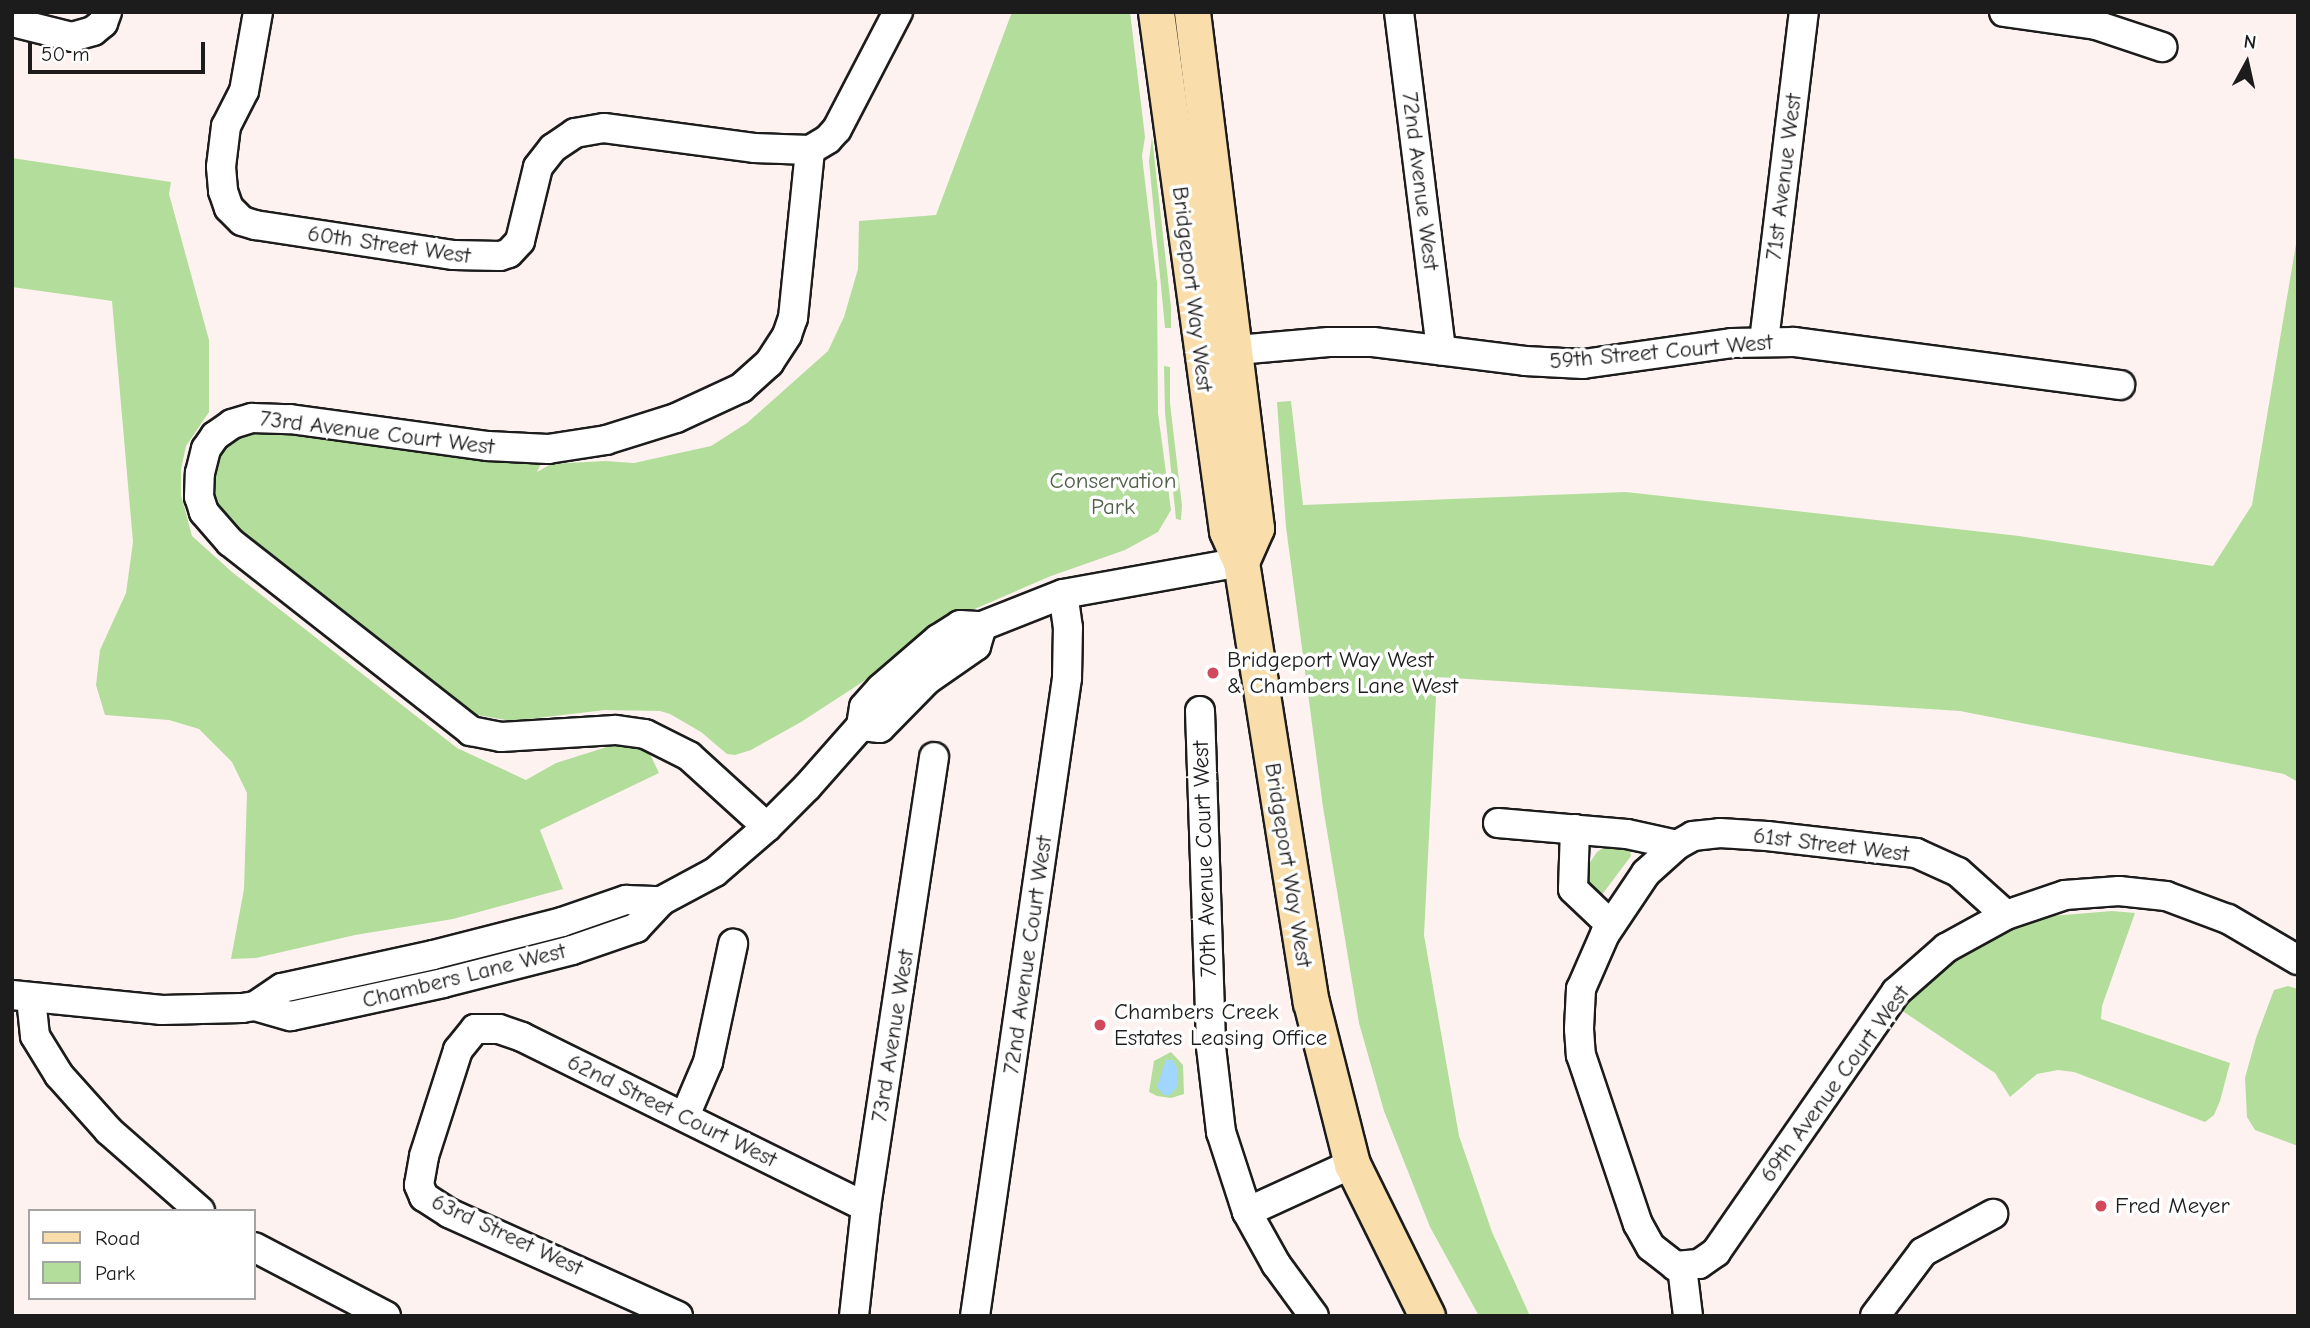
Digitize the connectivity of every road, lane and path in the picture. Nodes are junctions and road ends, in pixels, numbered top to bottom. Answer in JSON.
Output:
{"nodes":[{"id":1,"x":107,"y":12,"type":"edge"},
{"id":2,"x":258,"y":12,"type":"edge"},
{"id":3,"x":898,"y":12,"type":"edge"},
{"id":4,"x":1156,"y":12,"type":"edge"},
{"id":5,"x":1192,"y":12,"type":"edge"},
{"id":6,"x":1399,"y":12,"type":"edge"},
{"id":7,"x":1804,"y":12,"type":"edge"},
{"id":8,"x":2004,"y":12,"type":"edge"},
{"id":9,"x":12,"y":22,"type":"edge"},
{"id":10,"x":2162,"y":47,"type":"dead end"},
{"id":11,"x":810,"y":149,"type":"junction"},
{"id":12,"x":1764,"y":341,"type":"junction"},
{"id":13,"x":1441,"y":350,"type":"junction"},
{"id":14,"x":1217,"y":352,"type":"junction"},
{"id":15,"x":2120,"y":385,"type":"dead end"},
{"id":16,"x":1241,"y":562,"type":"junction"},
{"id":17,"x":1063,"y":594,"type":"junction"},
{"id":18,"x":1200,"y":711,"type":"dead end"},
{"id":19,"x":934,"y":757,"type":"dead end"},
{"id":20,"x":1498,"y":823,"type":"dead end"},
{"id":21,"x":767,"y":827,"type":"junction"},
{"id":22,"x":1575,"y":829,"type":"junction"},
{"id":23,"x":1677,"y":845,"type":"junction"},
{"id":24,"x":2006,"y":915,"type":"junction"},
{"id":25,"x":1611,"y":925,"type":"junction"},
{"id":26,"x":733,"y":944,"type":"dead end"},
{"id":27,"x":2298,"y":960,"type":"edge"},
{"id":28,"x":22,"y":996,"type":"edge"},
{"id":29,"x":475,"y":1029,"type":"joint"},
{"id":30,"x":685,"y":1116,"type":"junction"},
{"id":31,"x":1352,"y":1164,"type":"junction"},
{"id":32,"x":866,"y":1207,"type":"junction"},
{"id":33,"x":198,"y":1209,"type":"edge"},
{"id":34,"x":1247,"y":1212,"type":"junction"},
{"id":35,"x":1993,"y":1214,"type":"dead end"},
{"id":36,"x":256,"y":1248,"type":"edge"},
{"id":37,"x":1682,"y":1267,"type":"junction"},
{"id":38,"x":632,"y":1305,"type":"edge"},
{"id":39,"x":386,"y":1316,"type":"edge"},
{"id":40,"x":678,"y":1316,"type":"edge"},
{"id":41,"x":854,"y":1316,"type":"edge"},
{"id":42,"x":975,"y":1316,"type":"edge"},
{"id":43,"x":1314,"y":1316,"type":"edge"},
{"id":44,"x":1427,"y":1316,"type":"edge"},
{"id":45,"x":1688,"y":1316,"type":"edge"},
{"id":46,"x":1875,"y":1316,"type":"edge"}],
"edges":[{"from":1,"to":9,"type":"street"},
{"from":2,"to":11,"type":"street","name":"60th Street West"},
{"from":3,"to":11,"type":"street"},
{"from":4,"to":14,"type":"main road","name":"Bridgeport Way West"},
{"from":5,"to":14,"type":"main road","name":"Bridgeport Way West"},
{"from":6,"to":13,"type":"street","name":"72nd Avenue West"},
{"from":7,"to":12,"type":"street","name":"71st Avenue West"},
{"from":8,"to":10,"type":"street"},
{"from":11,"to":21,"type":"street","name":"73rd Avenue Court West"},
{"from":12,"to":13,"type":"street","name":"59th Street Court West"},
{"from":12,"to":15,"type":"street","name":"59th Street Court West"},
{"from":13,"to":14,"type":"street","name":"59th Street Court West"},
{"from":14,"to":16,"type":"main road","name":"Bridgeport Way West"},
{"from":16,"to":17,"type":"street","name":"Chambers Lane West"},
{"from":16,"to":31,"type":"main road","name":"Bridgeport Way West"},
{"from":17,"to":21,"type":"street","name":"Chambers Lane West"},
{"from":17,"to":42,"type":"street","name":"72nd Avenue Court West"},
{"from":18,"to":34,"type":"street","name":"70th Avenue Court West"},
{"from":19,"to":32,"type":"street","name":"73rd Avenue West"},
{"from":20,"to":22,"type":"street"},
{"from":21,"to":28,"type":"street","name":"Chambers Lane West"},
{"from":22,"to":23,"type":"street"},
{"from":22,"to":25,"type":"street"},
{"from":23,"to":24,"type":"street","name":"61st Street West"},
{"from":23,"to":25,"type":"street"},
{"from":24,"to":27,"type":"street"},
{"from":24,"to":37,"type":"street","name":"69th Avenue Court West"},
{"from":25,"to":37,"type":"street"},
{"from":26,"to":30,"type":"street"},
{"from":28,"to":33,"type":"street"},
{"from":29,"to":30,"type":"street","name":"62nd Street Court West"},
{"from":29,"to":38,"type":"street","name":"63rd Street West"},
{"from":30,"to":32,"type":"street","name":"62nd Street Court West"},
{"from":31,"to":34,"type":"street"},
{"from":31,"to":44,"type":"main road","name":"Bridgeport Way West"},
{"from":32,"to":41,"type":"street","name":"73rd Avenue West"},
{"from":34,"to":43,"type":"street","name":"70th Avenue Court West"},
{"from":35,"to":46,"type":"street"},
{"from":36,"to":39,"type":"street"},
{"from":37,"to":45,"type":"street"},
{"from":38,"to":40,"type":"street","name":"63rd Street West"}]}
